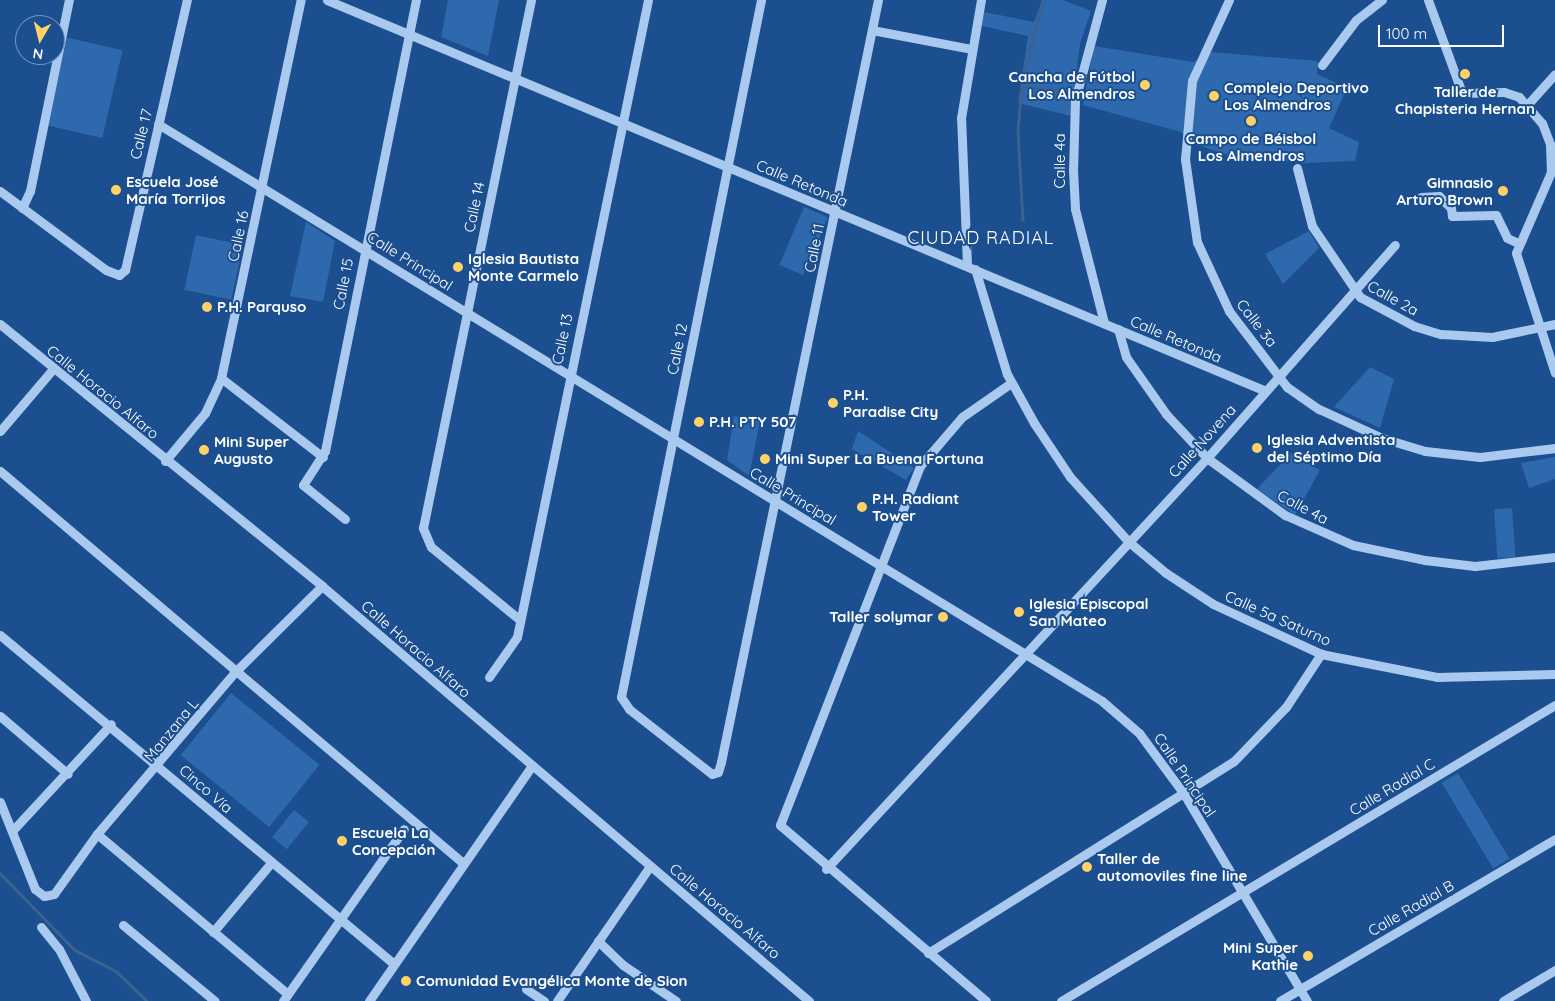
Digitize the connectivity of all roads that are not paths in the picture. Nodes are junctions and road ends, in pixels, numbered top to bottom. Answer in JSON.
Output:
{"nodes":[{"id":1,"x":69,"y":0,"type":"edge"},
{"id":2,"x":187,"y":0,"type":"edge"},
{"id":3,"x":301,"y":0,"type":"edge"},
{"id":4,"x":327,"y":0,"type":"edge"},
{"id":5,"x":416,"y":0,"type":"edge"},
{"id":6,"x":531,"y":0,"type":"edge"},
{"id":7,"x":648,"y":0,"type":"edge"},
{"id":8,"x":761,"y":0,"type":"edge"},
{"id":9,"x":878,"y":0,"type":"edge"},
{"id":10,"x":981,"y":0,"type":"edge"},
{"id":11,"x":1102,"y":0,"type":"edge"},
{"id":12,"x":1229,"y":0,"type":"edge"},
{"id":13,"x":1382,"y":0,"type":"edge"},
{"id":14,"x":1428,"y":0,"type":"edge"},
{"id":15,"x":872,"y":30,"type":"junction"},
{"id":16,"x":409,"y":34,"type":"junction"},
{"id":17,"x":972,"y":49,"type":"junction"},
{"id":18,"x":1322,"y":65,"type":"dead end"},
{"id":19,"x":1555,"y":74,"type":"edge"},
{"id":20,"x":515,"y":77,"type":"junction"},
{"id":21,"x":1528,"y":104,"type":"junction"},
{"id":22,"x":622,"y":123,"type":"junction"},
{"id":23,"x":158,"y":124,"type":"junction"},
{"id":24,"x":728,"y":166,"type":"junction"},
{"id":25,"x":1297,"y":168,"type":"dead end"},
{"id":26,"x":1553,"y":173,"type":"edge"},
{"id":27,"x":262,"y":187,"type":"junction"},
{"id":28,"x":0,"y":191,"type":"edge"},
{"id":29,"x":1420,"y":197,"type":"dead end"},
{"id":30,"x":22,"y":208,"type":"junction"},
{"id":31,"x":834,"y":211,"type":"junction"},
{"id":32,"x":1518,"y":243,"type":"junction"},
{"id":33,"x":1395,"y":245,"type":"dead end"},
{"id":34,"x":364,"y":249,"type":"junction"},
{"id":35,"x":971,"y":267,"type":"junction"},
{"id":36,"x":1356,"y":293,"type":"junction"},
{"id":37,"x":467,"y":312,"type":"junction"},
{"id":38,"x":1104,"y":323,"type":"junction"},
{"id":39,"x":0,"y":324,"type":"edge"},
{"id":40,"x":1555,"y":324,"type":"edge"},
{"id":41,"x":1118,"y":330,"type":"junction"},
{"id":42,"x":1540,"y":330,"type":"junction"},
{"id":43,"x":53,"y":369,"type":"junction"},
{"id":44,"x":1555,"y":374,"type":"edge"},
{"id":45,"x":568,"y":375,"type":"junction"},
{"id":46,"x":1281,"y":376,"type":"junction"},
{"id":47,"x":221,"y":378,"type":"junction"},
{"id":48,"x":1011,"y":383,"type":"junction"},
{"id":49,"x":1266,"y":391,"type":"junction"},
{"id":50,"x":0,"y":431,"type":"edge"},
{"id":51,"x":673,"y":438,"type":"junction"},
{"id":52,"x":1555,"y":448,"type":"edge"},
{"id":53,"x":323,"y":458,"type":"junction"},
{"id":54,"x":1207,"y":458,"type":"junction"},
{"id":55,"x":165,"y":461,"type":"junction"},
{"id":56,"x":0,"y":471,"type":"edge"},
{"id":57,"x":774,"y":500,"type":"junction"},
{"id":58,"x":345,"y":519,"type":"dead end"},
{"id":59,"x":1128,"y":542,"type":"junction"},
{"id":60,"x":1555,"y":557,"type":"edge"},
{"id":61,"x":882,"y":565,"type":"junction"},
{"id":62,"x":322,"y":586,"type":"junction"},
{"id":63,"x":520,"y":620,"type":"junction"},
{"id":64,"x":0,"y":635,"type":"edge"},
{"id":65,"x":1025,"y":652,"type":"junction"},
{"id":66,"x":1321,"y":654,"type":"junction"},
{"id":67,"x":234,"y":674,"type":"junction"},
{"id":68,"x":1555,"y":674,"type":"edge"},
{"id":69,"x":489,"y":677,"type":"dead end"},
{"id":70,"x":1555,"y":705,"type":"edge"},
{"id":71,"x":0,"y":716,"type":"edge"},
{"id":72,"x":111,"y":724,"type":"junction"},
{"id":73,"x":532,"y":766,"type":"junction"},
{"id":74,"x":159,"y":767,"type":"junction"},
{"id":75,"x":68,"y":774,"type":"junction"},
{"id":76,"x":716,"y":774,"type":"joint"},
{"id":77,"x":1184,"y":794,"type":"junction"},
{"id":78,"x":0,"y":802,"type":"edge"},
{"id":79,"x":404,"y":829,"type":"dead end"},
{"id":80,"x":13,"y":830,"type":"junction"},
{"id":81,"x":97,"y":834,"type":"junction"},
{"id":82,"x":1555,"y":839,"type":"edge"},
{"id":83,"x":271,"y":863,"type":"junction"},
{"id":84,"x":463,"y":863,"type":"junction"},
{"id":85,"x":650,"y":866,"type":"junction"},
{"id":86,"x":826,"y":869,"type":"junction"},
{"id":87,"x":1243,"y":892,"type":"junction"},
{"id":88,"x":340,"y":922,"type":"junction"},
{"id":89,"x":123,"y":925,"type":"dead end"},
{"id":90,"x":41,"y":927,"type":"dead end"},
{"id":91,"x":213,"y":932,"type":"junction"},
{"id":92,"x":598,"y":941,"type":"junction"},
{"id":93,"x":928,"y":953,"type":"junction"},
{"id":94,"x":394,"y":964,"type":"junction"},
{"id":95,"x":1555,"y":970,"type":"edge"},
{"id":96,"x":526,"y":989,"type":"dead end"},
{"id":97,"x":1300,"y":989,"type":"junction"},
{"id":98,"x":286,"y":998,"type":"edge"},
{"id":99,"x":86,"y":1001,"type":"edge"},
{"id":100,"x":215,"y":1001,"type":"edge"},
{"id":101,"x":368,"y":1001,"type":"edge"},
{"id":102,"x":544,"y":1001,"type":"edge"},
{"id":103,"x":557,"y":1001,"type":"edge"},
{"id":104,"x":676,"y":1001,"type":"edge"},
{"id":105,"x":809,"y":1001,"type":"edge"},
{"id":106,"x":986,"y":1001,"type":"edge"},
{"id":107,"x":1061,"y":1001,"type":"edge"},
{"id":108,"x":1280,"y":1001,"type":"edge"},
{"id":109,"x":1307,"y":1001,"type":"edge"},
{"id":110,"x":1503,"y":1001,"type":"edge"}],
"edges":[{"from":1,"to":30,"type":"street"},
{"from":2,"to":23,"type":"street","name":"Calle 17"},
{"from":3,"to":27,"type":"street","name":"Calle 16"},
{"from":4,"to":16,"type":"street","name":"Calle Retonda"},
{"from":5,"to":16,"type":"street","name":"Calle 15"},
{"from":6,"to":20,"type":"street","name":"Calle 14"},
{"from":7,"to":22,"type":"street","name":"Calle 13"},
{"from":8,"to":24,"type":"street","name":"Calle 12"},
{"from":9,"to":15,"type":"street","name":"Calle 11"},
{"from":10,"to":17,"type":"street","name":"Calle 5a Saturno"},
{"from":11,"to":38,"type":"street","name":"Calle 4a"},
{"from":12,"to":46,"type":"street","name":"Calle 3a"},
{"from":13,"to":18,"type":"street"},
{"from":14,"to":21,"type":"street"},
{"from":15,"to":17,"type":"street"},
{"from":15,"to":31,"type":"street","name":"Calle 11"},
{"from":16,"to":20,"type":"street","name":"Calle Retonda"},
{"from":16,"to":34,"type":"street","name":"Calle 15"},
{"from":17,"to":35,"type":"street","name":"Calle 5a Saturno"},
{"from":19,"to":21,"type":"street"},
{"from":20,"to":22,"type":"street","name":"Calle Retonda"},
{"from":20,"to":37,"type":"street","name":"Calle 14"},
{"from":21,"to":26,"type":"street"},
{"from":22,"to":24,"type":"street","name":"Calle Retonda"},
{"from":22,"to":45,"type":"street","name":"Calle 13"},
{"from":23,"to":27,"type":"street","name":"Calle Principal"},
{"from":23,"to":30,"type":"street","name":"Calle 17"},
{"from":24,"to":31,"type":"street","name":"Calle Retonda"},
{"from":24,"to":51,"type":"street","name":"Calle 12"},
{"from":25,"to":36,"type":"street","name":"Calle 2a"},
{"from":26,"to":32,"type":"street"},
{"from":27,"to":34,"type":"street","name":"Calle Principal"},
{"from":27,"to":47,"type":"street","name":"Calle 16"},
{"from":28,"to":30,"type":"street"},
{"from":29,"to":32,"type":"street"},
{"from":31,"to":35,"type":"street","name":"Calle Retonda"},
{"from":31,"to":57,"type":"street","name":"Calle 11"},
{"from":32,"to":42,"type":"street"},
{"from":33,"to":36,"type":"street","name":"Calle Novena"},
{"from":34,"to":37,"type":"street","name":"Calle Principal"},
{"from":34,"to":53,"type":"street","name":"Calle 15"},
{"from":35,"to":38,"type":"street","name":"Calle Retonda"},
{"from":35,"to":48,"type":"street","name":"Calle 5a Saturno"},
{"from":36,"to":42,"type":"street","name":"Calle 2a"},
{"from":36,"to":46,"type":"street","name":"Calle Novena"},
{"from":37,"to":45,"type":"street","name":"Calle Principal"},
{"from":37,"to":63,"type":"street","name":"Calle 14"},
{"from":38,"to":41,"type":"street","name":"Calle Retonda"},
{"from":39,"to":43,"type":"street","name":"Calle Horacio Alfaro"},
{"from":40,"to":42,"type":"street","name":"Calle 2a"},
{"from":41,"to":49,"type":"street","name":"Calle Retonda"},
{"from":41,"to":54,"type":"street","name":"Calle 4a"},
{"from":42,"to":44,"type":"street"},
{"from":43,"to":50,"type":"street"},
{"from":43,"to":55,"type":"street","name":"Calle Horacio Alfaro"},
{"from":45,"to":51,"type":"street","name":"Calle Principal"},
{"from":45,"to":63,"type":"street","name":"Calle 13"},
{"from":46,"to":49,"type":"street","name":"Calle Novena"},
{"from":46,"to":52,"type":"street","name":"Calle 3a"},
{"from":47,"to":53,"type":"street"},
{"from":47,"to":55,"type":"street","name":"Calle 16"},
{"from":48,"to":59,"type":"street","name":"Calle 5a Saturno"},
{"from":48,"to":61,"type":"street"},
{"from":49,"to":54,"type":"street","name":"Calle Novena"},
{"from":51,"to":57,"type":"street","name":"Calle Principal"},
{"from":51,"to":76,"type":"street","name":"Calle 12"},
{"from":53,"to":58,"type":"street","name":"Calle 15"},
{"from":54,"to":59,"type":"street","name":"Calle Novena"},
{"from":54,"to":60,"type":"street","name":"Calle 4a"},
{"from":55,"to":62,"type":"street","name":"Calle Horacio Alfaro"},
{"from":56,"to":67,"type":"street"},
{"from":57,"to":61,"type":"street","name":"Calle Principal"},
{"from":57,"to":76,"type":"street","name":"Calle 11"},
{"from":59,"to":65,"type":"street","name":"Calle Novena"},
{"from":59,"to":66,"type":"street","name":"Calle 5a Saturno"},
{"from":61,"to":65,"type":"street","name":"Calle Principal"},
{"from":61,"to":86,"type":"street"},
{"from":62,"to":67,"type":"street","name":"Manzana L"},
{"from":62,"to":73,"type":"street","name":"Calle Horacio Alfaro"},
{"from":63,"to":69,"type":"street","name":"Calle 13"},
{"from":64,"to":72,"type":"street","name":"Cinco Vía"},
{"from":65,"to":77,"type":"street","name":"Calle Principal"},
{"from":65,"to":86,"type":"street","name":"Calle Novena"},
{"from":66,"to":68,"type":"street","name":"Calle 5a Saturno"},
{"from":66,"to":77,"type":"street"},
{"from":67,"to":74,"type":"street","name":"Manzana L"},
{"from":67,"to":84,"type":"street"},
{"from":70,"to":87,"type":"street","name":"Calle Radial C"},
{"from":71,"to":75,"type":"street"},
{"from":72,"to":74,"type":"street","name":"Cinco Vía"},
{"from":72,"to":75,"type":"street"},
{"from":73,"to":84,"type":"street"},
{"from":73,"to":85,"type":"street","name":"Calle Horacio Alfaro"},
{"from":74,"to":81,"type":"street","name":"Manzana L"},
{"from":74,"to":83,"type":"street","name":"Cinco Vía"},
{"from":75,"to":80,"type":"street"},
{"from":77,"to":87,"type":"street","name":"Calle Principal"},
{"from":77,"to":93,"type":"street"},
{"from":78,"to":80,"type":"street"},
{"from":79,"to":88,"type":"street"},
{"from":80,"to":81,"type":"street","name":"Manzana L"},
{"from":81,"to":91,"type":"street"},
{"from":82,"to":97,"type":"street","name":"Calle Radial B"},
{"from":83,"to":88,"type":"street","name":"Cinco Vía"},
{"from":83,"to":91,"type":"street"},
{"from":84,"to":94,"type":"street"},
{"from":85,"to":92,"type":"street"},
{"from":85,"to":105,"type":"street","name":"Calle Horacio Alfaro"},
{"from":86,"to":93,"type":"street"},
{"from":87,"to":97,"type":"street","name":"Calle Principal"},
{"from":87,"to":107,"type":"street","name":"Calle Radial C"},
{"from":88,"to":94,"type":"street","name":"Cinco Vía"},
{"from":88,"to":98,"type":"street"},
{"from":89,"to":100,"type":"street"},
{"from":90,"to":99,"type":"street"},
{"from":91,"to":98,"type":"street"},
{"from":92,"to":103,"type":"street"},
{"from":92,"to":104,"type":"street"},
{"from":93,"to":106,"type":"street"},
{"from":94,"to":101,"type":"street"},
{"from":95,"to":110,"type":"street"},
{"from":96,"to":102,"type":"street"},
{"from":97,"to":108,"type":"street","name":"Calle Radial B"},
{"from":97,"to":109,"type":"street","name":"Calle Principal"}]}
